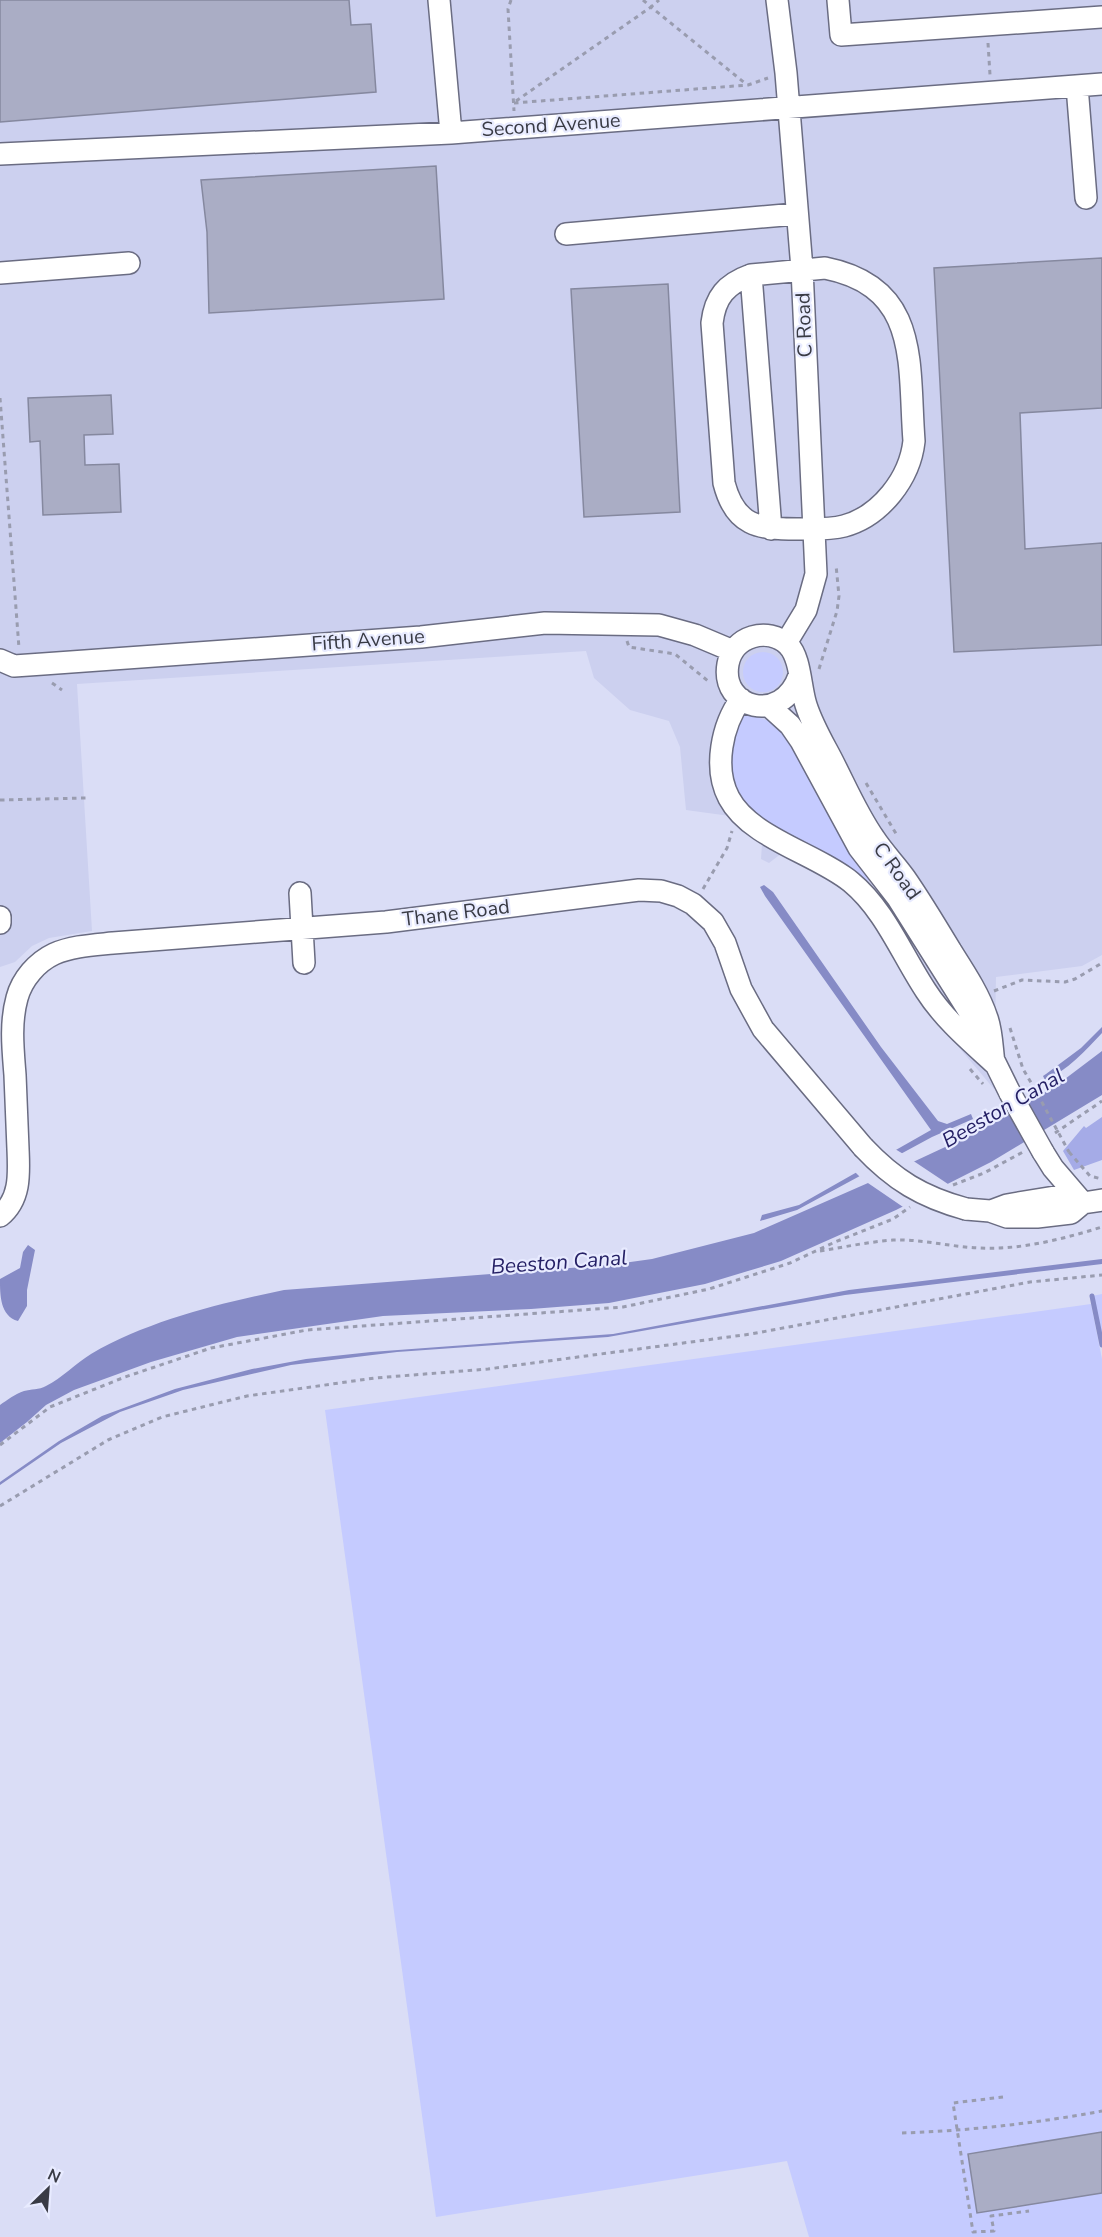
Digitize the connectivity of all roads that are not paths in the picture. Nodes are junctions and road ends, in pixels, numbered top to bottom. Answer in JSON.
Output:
{"nodes":[{"id":1,"x":439,"y":0,"type":"edge"},
{"id":2,"x":777,"y":0,"type":"edge"},
{"id":3,"x":838,"y":0,"type":"edge"},
{"id":4,"x":1102,"y":17,"type":"edge"},
{"id":5,"x":1102,"y":84,"type":"edge"},
{"id":6,"x":1077,"y":86,"type":"junction"},
{"id":7,"x":788,"y":107,"type":"junction"},
{"id":8,"x":451,"y":133,"type":"junction"},
{"id":9,"x":0,"y":154,"type":"edge"},
{"id":10,"x":1086,"y":198,"type":"dead end"},
{"id":11,"x":796,"y":214,"type":"junction"},
{"id":12,"x":566,"y":234,"type":"dead end"},
{"id":13,"x":129,"y":263,"type":"dead end"},
{"id":14,"x":802,"y":269,"type":"junction"},
{"id":15,"x":0,"y":273,"type":"edge"},
{"id":16,"x":751,"y":275,"type":"junction"},
{"id":17,"x":771,"y":529,"type":"junction"},
{"id":18,"x":813,"y":529,"type":"junction"},
{"id":19,"x":786,"y":643,"type":"junction"},
{"id":20,"x":733,"y":651,"type":"junction"},
{"id":21,"x":5,"y":659,"type":"edge"},
{"id":22,"x":809,"y":676,"type":"junction"},
{"id":23,"x":741,"y":699,"type":"junction"},
{"id":24,"x":769,"y":706,"type":"junction"},
{"id":25,"x":860,"y":890,"type":"junction"},
{"id":26,"x":300,"y":894,"type":"dead end"},
{"id":27,"x":897,"y":897,"type":"junction"},
{"id":28,"x":0,"y":917,"type":"edge"},
{"id":29,"x":0,"y":923,"type":"edge"},
{"id":30,"x":302,"y":929,"type":"junction"},
{"id":31,"x":304,"y":963,"type":"dead end"},
{"id":32,"x":994,"y":1063,"type":"junction"},
{"id":33,"x":7,"y":1077,"type":"edge"},
{"id":34,"x":1010,"y":1093,"type":"joint"},
{"id":35,"x":1092,"y":1202,"type":"edge"},
{"id":36,"x":0,"y":1216,"type":"edge"}],
"edges":[{"from":1,"to":8,"type":"street"},
{"from":2,"to":7,"type":"street","name":"C Road"},
{"from":3,"to":4,"type":"street"},
{"from":5,"to":6,"type":"street","name":"Second Avenue"},
{"from":6,"to":7,"type":"street","name":"Second Avenue"},
{"from":6,"to":10,"type":"street"},
{"from":7,"to":8,"type":"street","name":"Second Avenue"},
{"from":7,"to":11,"type":"street","name":"C Road"},
{"from":8,"to":9,"type":"street","name":"Second Avenue"},
{"from":11,"to":12,"type":"street"},
{"from":11,"to":14,"type":"street","name":"C Road"},
{"from":13,"to":15,"type":"street"},
{"from":14,"to":16,"type":"street"},
{"from":14,"to":18,"type":"street","name":"C Road"},
{"from":14,"to":18,"type":"street"},
{"from":16,"to":17,"type":"street"},
{"from":16,"to":17,"type":"street"},
{"from":17,"to":18,"type":"street"},
{"from":18,"to":19,"type":"street","name":"C Road"},
{"from":19,"to":20,"type":"street"},
{"from":19,"to":22,"type":"street","name":"C Road"},
{"from":20,"to":21,"type":"street","name":"Fifth Avenue"},
{"from":20,"to":23,"type":"street"},
{"from":22,"to":24,"type":"street"},
{"from":22,"to":32,"type":"street","name":"C Road"},
{"from":23,"to":24,"type":"street","name":"C Road"},
{"from":23,"to":25,"type":"street","name":"C Road"},
{"from":24,"to":27,"type":"street","name":"C Road"},
{"from":25,"to":27,"type":"street","name":"C Road"},
{"from":25,"to":32,"type":"street","name":"C Road"},
{"from":26,"to":30,"type":"street"},
{"from":27,"to":32,"type":"street","name":"C Road"},
{"from":28,"to":29,"type":"street"},
{"from":30,"to":31,"type":"street"},
{"from":30,"to":33,"type":"street","name":"Thane Road"},
{"from":30,"to":35,"type":"street","name":"Thane Road","bridge":true},
{"from":32,"to":34,"type":"street","name":"C Road"},
{"from":33,"to":36,"type":"street","name":"Thane Road"},
{"from":34,"to":35,"type":"street","name":"Thane Road","bridge":true}]}
